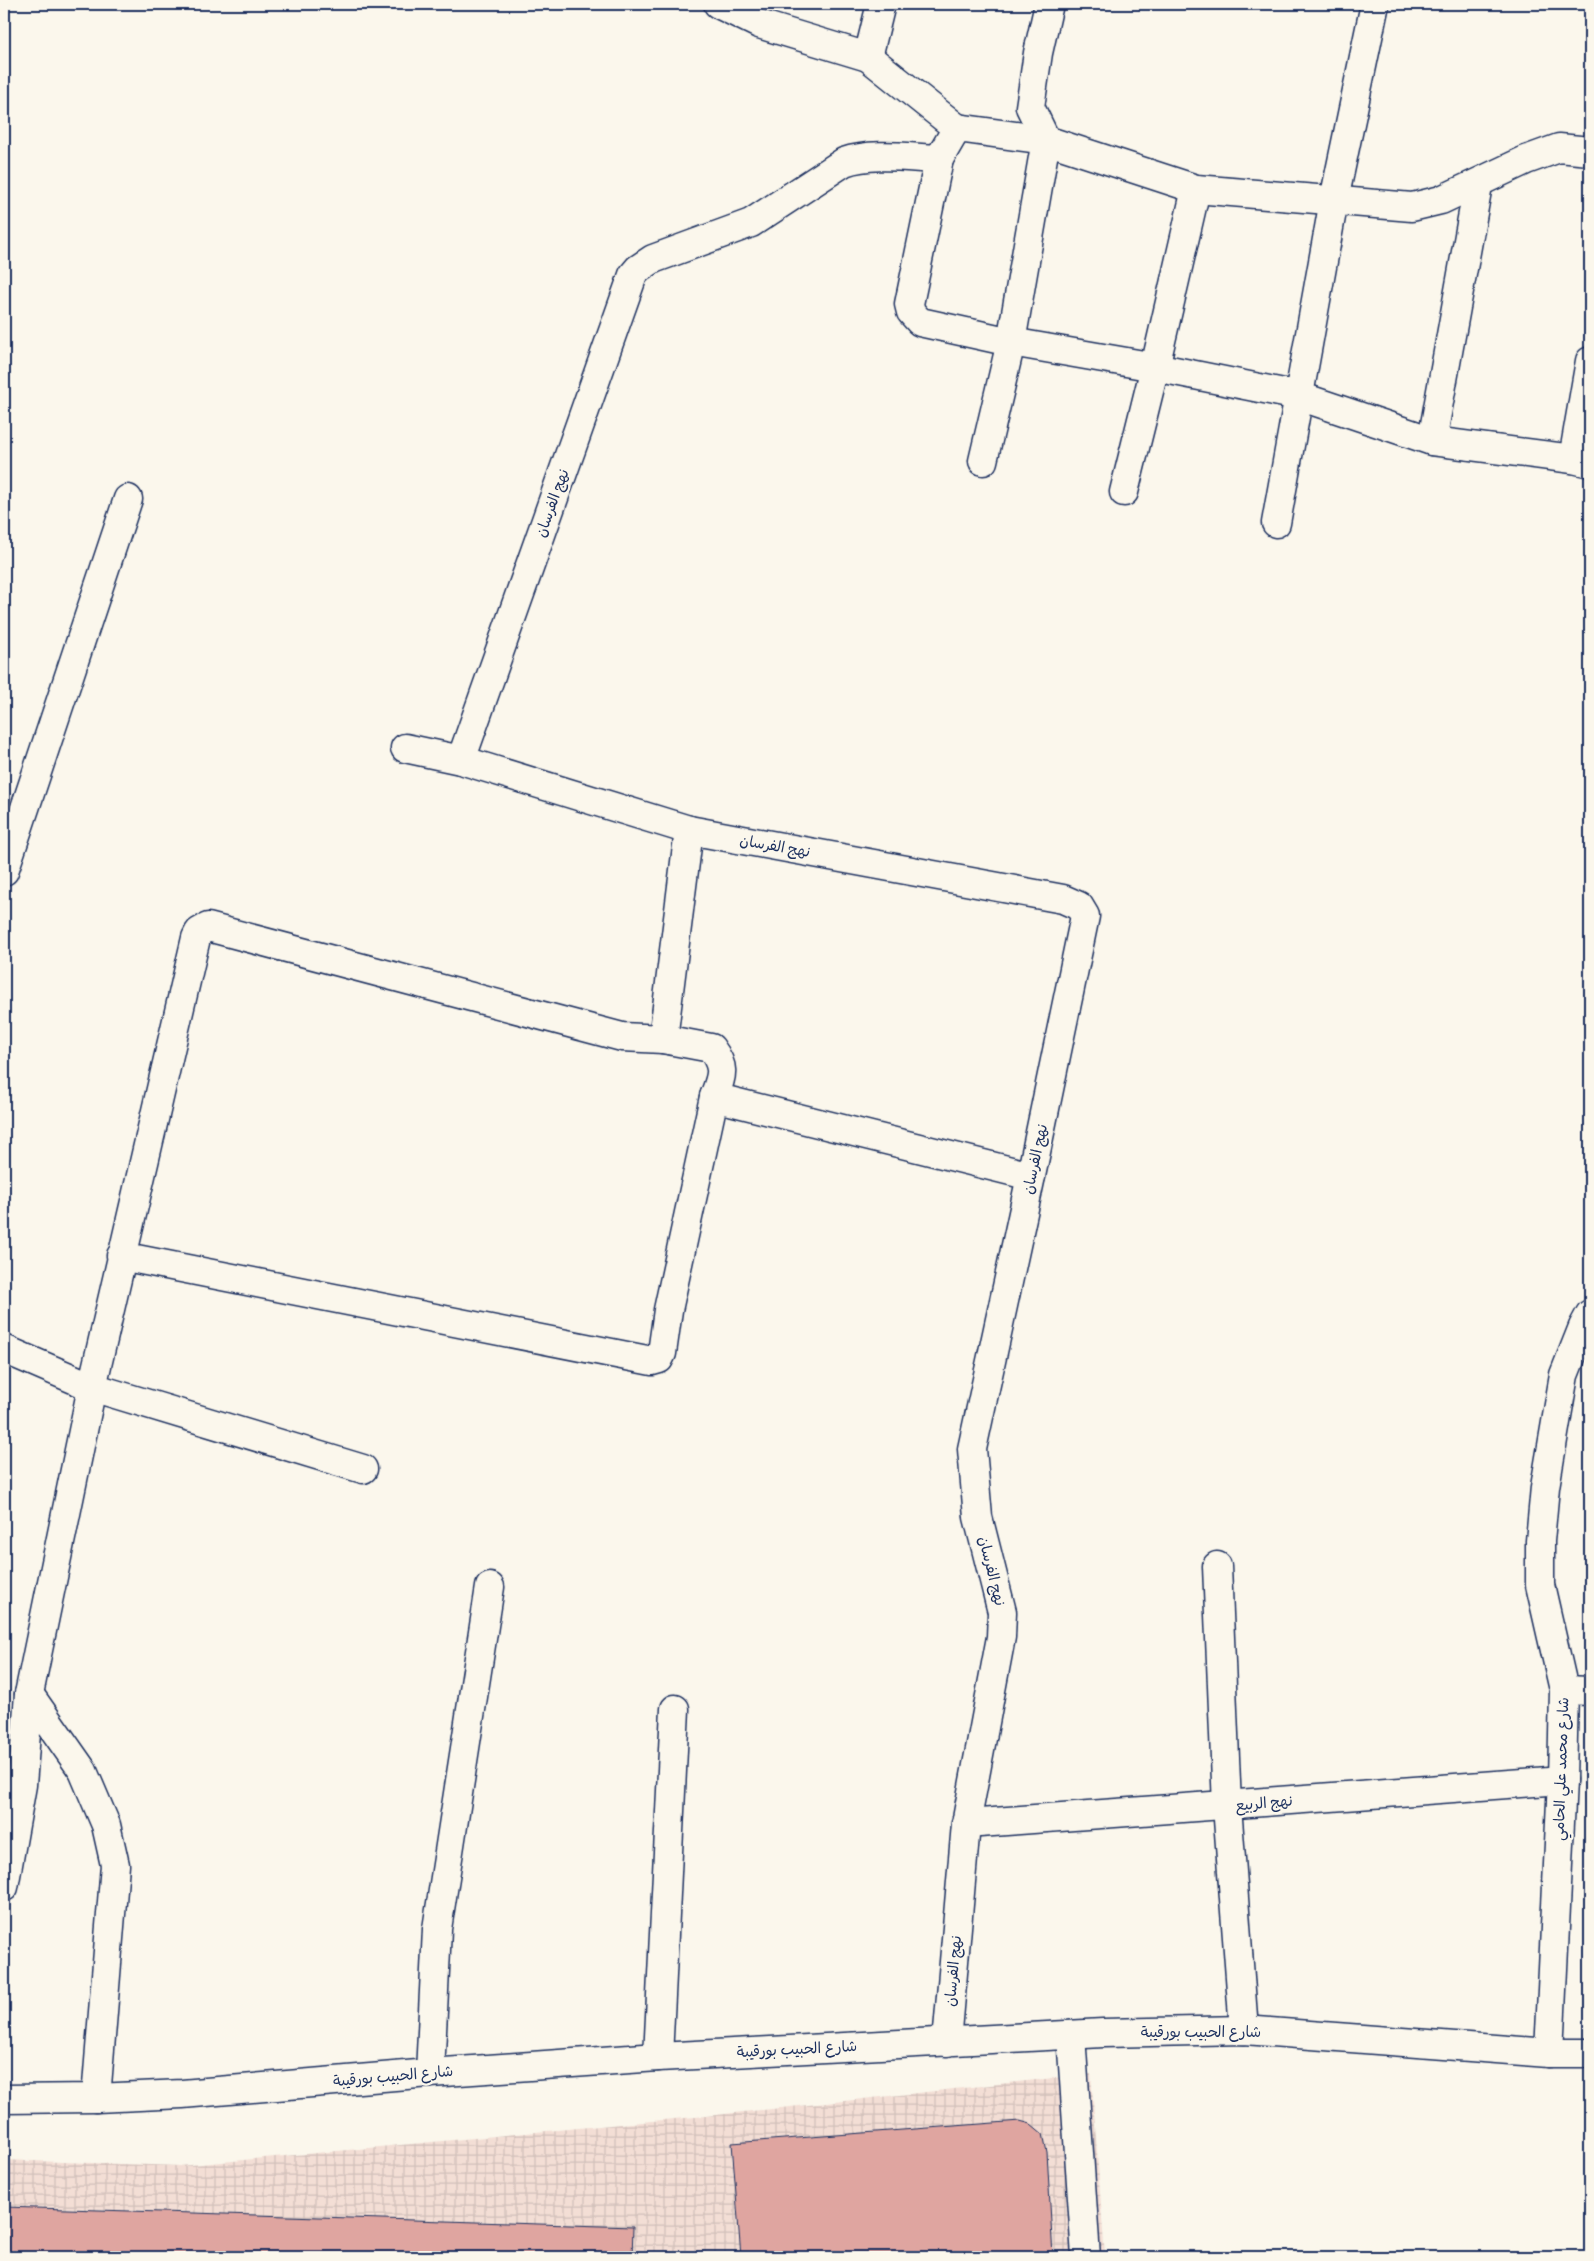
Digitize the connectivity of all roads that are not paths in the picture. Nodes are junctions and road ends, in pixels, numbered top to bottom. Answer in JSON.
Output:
{"nodes":[{"id":1,"x":718,"y":4,"type":"edge"},
{"id":2,"x":881,"y":4,"type":"edge"},
{"id":3,"x":1049,"y":4,"type":"edge"},
{"id":4,"x":1375,"y":4,"type":"edge"},
{"id":5,"x":868,"y":58,"type":"junction"},
{"id":6,"x":957,"y":128,"type":"junction"},
{"id":7,"x":1046,"y":140,"type":"junction"},
{"id":8,"x":1590,"y":151,"type":"edge"},
{"id":9,"x":939,"y":158,"type":"junction"},
{"id":10,"x":1478,"y":184,"type":"junction"},
{"id":11,"x":1196,"y":189,"type":"junction"},
{"id":12,"x":1334,"y":200,"type":"junction"},
{"id":13,"x":1011,"y":342,"type":"junction"},
{"id":14,"x":1590,"y":361,"type":"edge"},
{"id":15,"x":1156,"y":367,"type":"junction"},
{"id":16,"x":1299,"y":396,"type":"junction"},
{"id":17,"x":1432,"y":441,"type":"junction"},
{"id":18,"x":983,"y":461,"type":"dead end"},
{"id":19,"x":1582,"y":461,"type":"edge"},
{"id":20,"x":1124,"y":492,"type":"dead end"},
{"id":21,"x":128,"y":499,"type":"dead end"},
{"id":22,"x":1276,"y":523,"type":"dead end"},
{"id":23,"x":405,"y":748,"type":"dead end"},
{"id":24,"x":461,"y":760,"type":"junction"},
{"id":25,"x":689,"y":830,"type":"junction"},
{"id":26,"x":7,"y":854,"type":"edge"},
{"id":27,"x":663,"y":1039,"type":"junction"},
{"id":28,"x":714,"y":1097,"type":"junction"},
{"id":29,"x":1032,"y":1176,"type":"junction"},
{"id":30,"x":121,"y":1256,"type":"junction"},
{"id":31,"x":1590,"y":1314,"type":"edge"},
{"id":32,"x":4,"y":1349,"type":"edge"},
{"id":33,"x":92,"y":1387,"type":"junction"},
{"id":34,"x":363,"y":1469,"type":"dead end"},
{"id":35,"x":1217,"y":1566,"type":"dead end"},
{"id":36,"x":490,"y":1587,"type":"dead end"},
{"id":37,"x":1577,"y":1690,"type":"edge"},
{"id":38,"x":29,"y":1694,"type":"junction"},
{"id":39,"x":675,"y":1709,"type":"dead end"},
{"id":40,"x":1562,"y":1780,"type":"junction"},
{"id":41,"x":1227,"y":1806,"type":"junction"},
{"id":42,"x":966,"y":1824,"type":"junction"},
{"id":43,"x":4,"y":1887,"type":"edge"},
{"id":44,"x":1244,"y":2030,"type":"junction"},
{"id":45,"x":1071,"y":2035,"type":"junction"},
{"id":46,"x":947,"y":2042,"type":"junction"},
{"id":47,"x":1549,"y":2053,"type":"junction"},
{"id":48,"x":1590,"y":2053,"type":"edge"},
{"id":49,"x":658,"y":2056,"type":"junction"},
{"id":50,"x":430,"y":2073,"type":"junction"},
{"id":51,"x":96,"y":2098,"type":"junction"},
{"id":52,"x":4,"y":2099,"type":"edge"},
{"id":53,"x":1086,"y":2257,"type":"edge"}],
"edges":[{"from":1,"to":5,"type":"street"},
{"from":2,"to":5,"type":"street"},
{"from":3,"to":7,"type":"street"},
{"from":4,"to":12,"type":"street"},
{"from":5,"to":6,"type":"street"},
{"from":6,"to":7,"type":"street"},
{"from":6,"to":9,"type":"street"},
{"from":7,"to":11,"type":"street"},
{"from":7,"to":13,"type":"street"},
{"from":8,"to":10,"type":"street"},
{"from":9,"to":13,"type":"street"},
{"from":9,"to":24,"type":"street","name":"نهج الفرسان"},
{"from":10,"to":12,"type":"street"},
{"from":10,"to":17,"type":"street"},
{"from":11,"to":12,"type":"street"},
{"from":11,"to":15,"type":"street"},
{"from":12,"to":16,"type":"street"},
{"from":13,"to":15,"type":"street"},
{"from":13,"to":18,"type":"street"},
{"from":14,"to":19,"type":"street"},
{"from":15,"to":16,"type":"street"},
{"from":15,"to":20,"type":"street"},
{"from":16,"to":17,"type":"street"},
{"from":16,"to":22,"type":"street"},
{"from":17,"to":19,"type":"street"},
{"from":21,"to":26,"type":"street"},
{"from":23,"to":24,"type":"street","name":"نهج الفرسان"},
{"from":24,"to":25,"type":"street","name":"نهج الفرسان"},
{"from":25,"to":27,"type":"street"},
{"from":25,"to":29,"type":"street","name":"نهج الفرسان"},
{"from":27,"to":28,"type":"street"},
{"from":27,"to":30,"type":"street"},
{"from":28,"to":29,"type":"street"},
{"from":28,"to":30,"type":"street"},
{"from":29,"to":42,"type":"street","name":"نهج الفرسان"},
{"from":30,"to":33,"type":"street"},
{"from":31,"to":37,"type":"street","name":"شارع محمد علي الحامي"},
{"from":32,"to":33,"type":"street"},
{"from":33,"to":34,"type":"street"},
{"from":33,"to":38,"type":"street"},
{"from":35,"to":41,"type":"street"},
{"from":36,"to":50,"type":"street"},
{"from":37,"to":40,"type":"street","name":"شارع محمد علي الحامي"},
{"from":38,"to":43,"type":"street"},
{"from":38,"to":51,"type":"street"},
{"from":39,"to":49,"type":"street"},
{"from":40,"to":41,"type":"street","name":"نهج الربيع"},
{"from":40,"to":47,"type":"street","name":"شارع محمد علي الحامي"},
{"from":41,"to":42,"type":"street","name":"نهج الربيع"},
{"from":41,"to":44,"type":"street"},
{"from":42,"to":46,"type":"street","name":"نهج الفرسان"},
{"from":44,"to":45,"type":"street","name":"شارع الحبيب بورقيبة"},
{"from":44,"to":47,"type":"street","name":"شارع الحبيب بورقيبة"},
{"from":45,"to":46,"type":"street","name":"شارع الحبيب بورقيبة"},
{"from":45,"to":53,"type":"street"},
{"from":46,"to":49,"type":"street","name":"شارع الحبيب بورقيبة"},
{"from":47,"to":48,"type":"street","name":"شارع الحبيب بورقيبة"},
{"from":49,"to":50,"type":"street","name":"شارع الحبيب بورقيبة"},
{"from":50,"to":51,"type":"street","name":"شارع الحبيب بورقيبة"},
{"from":51,"to":52,"type":"street","name":"شارع الحبيب بورقيبة"}]}
